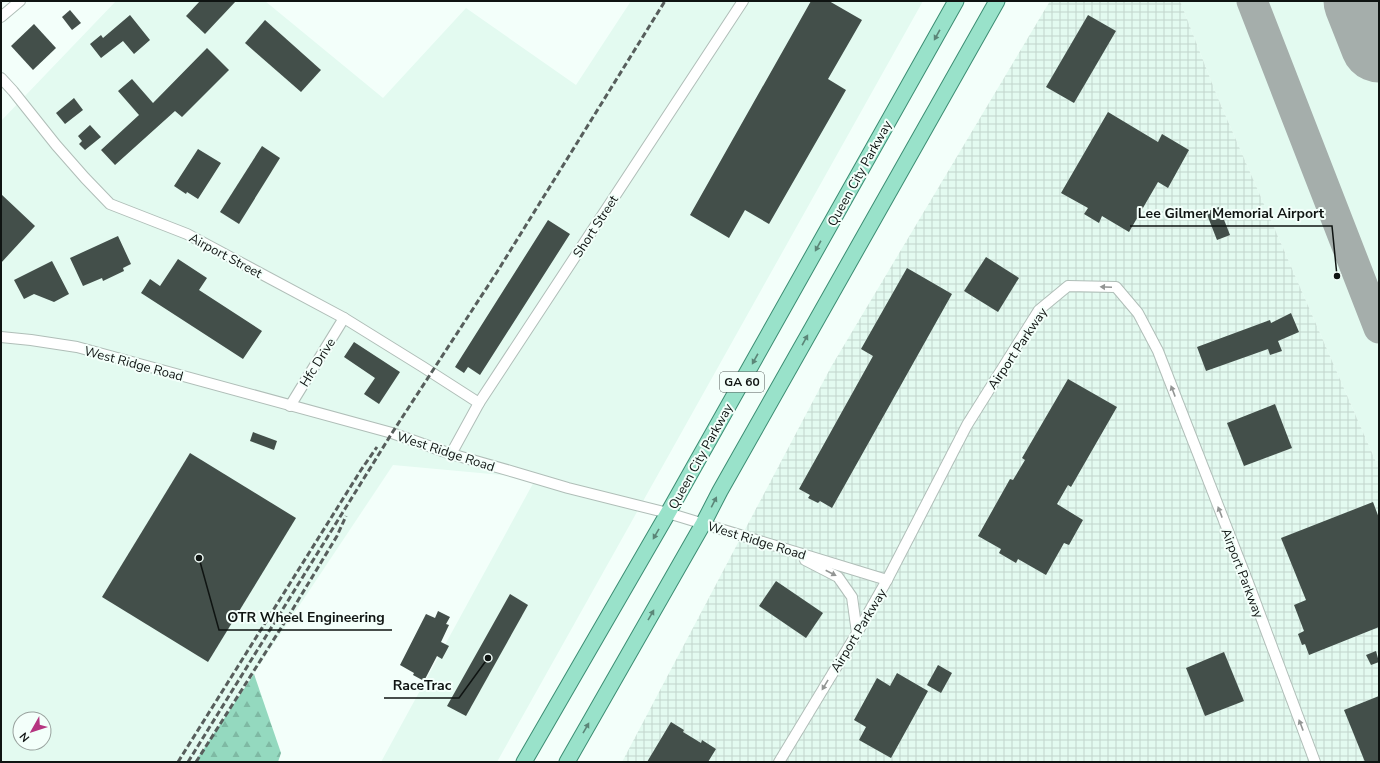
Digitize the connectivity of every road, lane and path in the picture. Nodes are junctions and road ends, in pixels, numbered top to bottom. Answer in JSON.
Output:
{"nodes":[{"id":1,"x":20,"y":1,"type":"edge"},
{"id":2,"x":743,"y":1,"type":"edge"},
{"id":3,"x":956,"y":1,"type":"edge"},
{"id":4,"x":997,"y":1,"type":"edge"},
{"id":5,"x":1,"y":17,"type":"edge"},
{"id":6,"x":1,"y":78,"type":"edge"},
{"id":7,"x":344,"y":318,"type":"junction"},
{"id":8,"x":1,"y":337,"type":"edge"},
{"id":9,"x":478,"y":403,"type":"junction"},
{"id":10,"x":290,"y":406,"type":"junction"},
{"id":11,"x":451,"y":454,"type":"junction"},
{"id":12,"x":668,"y":513,"type":"junction"},
{"id":13,"x":703,"y":524,"type":"junction"},
{"id":14,"x":784,"y":549,"type":"junction"},
{"id":15,"x":888,"y":580,"type":"junction"},
{"id":16,"x":857,"y":633,"type":"junction"},
{"id":17,"x":524,"y":762,"type":"edge"},
{"id":18,"x":567,"y":762,"type":"edge"},
{"id":19,"x":779,"y":762,"type":"edge"},
{"id":20,"x":1315,"y":762,"type":"edge"}],
"edges":[{"from":1,"to":5,"type":"street"},
{"from":2,"to":9,"type":"street","name":"Short Street"},
{"from":3,"to":12,"type":"main road","name":"Queen City Parkway","number":"GA 60","one_way":true},
{"from":13,"to":4,"type":"main road","number":"GA 60","one_way":true},
{"from":6,"to":7,"type":"street","name":"Airport Street"},
{"from":7,"to":9,"type":"street","name":"Airport Street"},
{"from":7,"to":10,"type":"street","name":"Hfc Drive"},
{"from":8,"to":10,"type":"street","name":"West Ridge Road"},
{"from":9,"to":11,"type":"street","name":"Short Street"},
{"from":10,"to":11,"type":"street","name":"West Ridge Road"},
{"from":11,"to":12,"type":"street","name":"West Ridge Road"},
{"from":12,"to":13,"type":"street","name":"West Ridge Road"},
{"from":12,"to":17,"type":"main road","name":"Queen City Parkway","number":"GA 60","one_way":true},
{"from":13,"to":14,"type":"street","name":"West Ridge Road"},
{"from":18,"to":13,"type":"main road","number":"GA 60","one_way":true},
{"from":14,"to":15,"type":"street","name":"West Ridge Road"},
{"from":14,"to":16,"type":"street","one_way":true},
{"from":15,"to":16,"type":"street","name":"Airport Parkway"},
{"from":20,"to":15,"type":"street","name":"Airport Parkway","one_way":true},
{"from":16,"to":19,"type":"street","name":"Airport Parkway","one_way":true}]}
